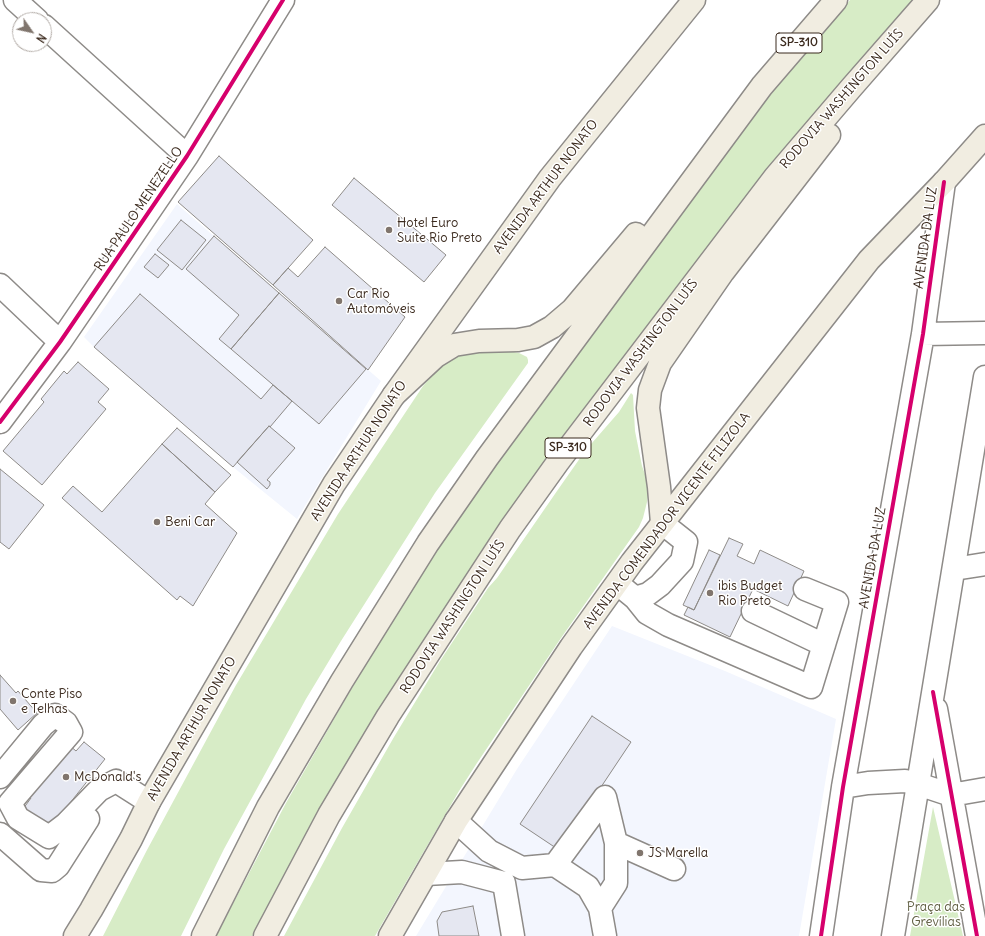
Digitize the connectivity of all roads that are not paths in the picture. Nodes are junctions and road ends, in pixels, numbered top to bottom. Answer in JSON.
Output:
{"nodes":[{"id":1,"x":15,"y":0,"type":"edge"},
{"id":2,"x":283,"y":0,"type":"edge"},
{"id":3,"x":694,"y":0,"type":"edge"},
{"id":4,"x":836,"y":0,"type":"edge"},
{"id":5,"x":929,"y":0,"type":"edge"},
{"id":6,"x":28,"y":12,"type":"edge"},
{"id":7,"x":52,"y":33,"type":"edge"},
{"id":8,"x":762,"y":86,"type":"junction"},
{"id":9,"x":985,"y":136,"type":"edge"},
{"id":10,"x":187,"y":156,"type":"junction"},
{"id":11,"x":944,"y":182,"type":"junction"},
{"id":12,"x":0,"y":285,"type":"edge"},
{"id":13,"x":985,"y":333,"type":"edge"},
{"id":14,"x":923,"y":334,"type":"junction"},
{"id":15,"x":60,"y":342,"type":"junction"},
{"id":16,"x":985,"y":377,"type":"edge"},
{"id":17,"x":394,"y":395,"type":"junction"},
{"id":18,"x":0,"y":422,"type":"edge"},
{"id":19,"x":662,"y":523,"type":"junction"},
{"id":20,"x":985,"y":564,"type":"edge"},
{"id":21,"x":954,"y":569,"type":"junction"},
{"id":22,"x":617,"y":583,"type":"junction"},
{"id":23,"x":805,"y":589,"type":"dead end"},
{"id":24,"x":635,"y":598,"type":"junction"},
{"id":25,"x":753,"y":611,"type":"dead end"},
{"id":26,"x":824,"y":644,"type":"junction"},
{"id":27,"x":933,"y":692,"type":"junction"},
{"id":28,"x":0,"y":777,"type":"edge"},
{"id":29,"x":918,"y":784,"type":"junction"},
{"id":30,"x":843,"y":787,"type":"junction"},
{"id":31,"x":985,"y":789,"type":"edge"},
{"id":32,"x":951,"y":795,"type":"junction"},
{"id":33,"x":149,"y":802,"type":"junction"},
{"id":34,"x":88,"y":819,"type":"dead end"},
{"id":35,"x":456,"y":821,"type":"junction"},
{"id":36,"x":0,"y":834,"type":"edge"},
{"id":37,"x":616,"y":843,"type":"junction"},
{"id":38,"x":555,"y":865,"type":"junction"},
{"id":39,"x":522,"y":868,"type":"junction"},
{"id":40,"x":674,"y":869,"type":"dead end"},
{"id":41,"x":426,"y":874,"type":"junction"},
{"id":42,"x":504,"y":883,"type":"junction"},
{"id":43,"x":600,"y":908,"type":"junction"},
{"id":44,"x":391,"y":935,"type":"edge"},
{"id":45,"x":75,"y":936,"type":"edge"},
{"id":46,"x":204,"y":936,"type":"edge"},
{"id":47,"x":265,"y":936,"type":"edge"},
{"id":48,"x":513,"y":936,"type":"edge"},
{"id":49,"x":605,"y":936,"type":"edge"},
{"id":50,"x":821,"y":936,"type":"edge"},
{"id":51,"x":894,"y":936,"type":"edge"},
{"id":52,"x":977,"y":936,"type":"edge"}],
"edges":[{"from":1,"to":6,"type":"street"},
{"from":2,"to":10,"type":"street","name":"RUA PAULO MENEZELLO"},
{"from":3,"to":17,"type":"main road","name":"AVENIDA ARTHUR NONATO"},
{"from":4,"to":8,"type":"main road","number":"SP-310"},
{"from":5,"to":19,"type":"main road"},
{"from":5,"to":47,"type":"main road","name":"RODOVIA WASHINGTON LUÍS","number":"SP-310"},
{"from":7,"to":10,"type":"street"},
{"from":8,"to":17,"type":"main road"},
{"from":8,"to":46,"type":"main road","number":"SP-310"},
{"from":9,"to":11,"type":"main road","name":"AVENIDA COMENDADOR VICENTE FILIZOLA"},
{"from":10,"to":15,"type":"street","name":"RUA PAULO MENEZELLO"},
{"from":11,"to":14,"type":"street","name":"AVENIDA DA LUZ"},
{"from":11,"to":19,"type":"main road","name":"AVENIDA COMENDADOR VICENTE FILIZOLA"},
{"from":12,"to":15,"type":"street"},
{"from":13,"to":14,"type":"street"},
{"from":14,"to":30,"type":"street","name":"AVENIDA DA LUZ"},
{"from":15,"to":18,"type":"street","name":"RUA PAULO MENEZELLO"},
{"from":16,"to":21,"type":"street"},
{"from":17,"to":33,"type":"main road","name":"AVENIDA ARTHUR NONATO"},
{"from":19,"to":22,"type":"main road","name":"AVENIDA COMENDADOR VICENTE FILIZOLA"},
{"from":19,"to":24,"type":"street"},
{"from":20,"to":21,"type":"street"},
{"from":21,"to":27,"type":"street"},
{"from":22,"to":24,"type":"street"},
{"from":22,"to":35,"type":"main road","name":"AVENIDA COMENDADOR VICENTE FILIZOLA"},
{"from":23,"to":26,"type":"street"},
{"from":24,"to":26,"type":"street"},
{"from":25,"to":26,"type":"street"},
{"from":27,"to":29,"type":"street"},
{"from":27,"to":32,"type":"street"},
{"from":28,"to":33,"type":"street"},
{"from":29,"to":30,"type":"street"},
{"from":29,"to":32,"type":"street"},
{"from":29,"to":51,"type":"street"},
{"from":30,"to":50,"type":"street","name":"AVENIDA DA LUZ"},
{"from":31,"to":32,"type":"street"},
{"from":32,"to":52,"type":"street"},
{"from":33,"to":45,"type":"main road","name":"AVENIDA ARTHUR NONATO"},
{"from":34,"to":36,"type":"street"},
{"from":35,"to":39,"type":"street"},
{"from":35,"to":41,"type":"main road","name":"AVENIDA COMENDADOR VICENTE FILIZOLA"},
{"from":37,"to":38,"type":"street"},
{"from":37,"to":40,"type":"street"},
{"from":37,"to":43,"type":"street"},
{"from":38,"to":39,"type":"street"},
{"from":38,"to":43,"type":"street"},
{"from":39,"to":42,"type":"street"},
{"from":41,"to":42,"type":"street"},
{"from":41,"to":44,"type":"main road","name":"AVENIDA COMENDADOR VICENTE FILIZOLA"},
{"from":42,"to":48,"type":"street"},
{"from":43,"to":49,"type":"street"}]}
